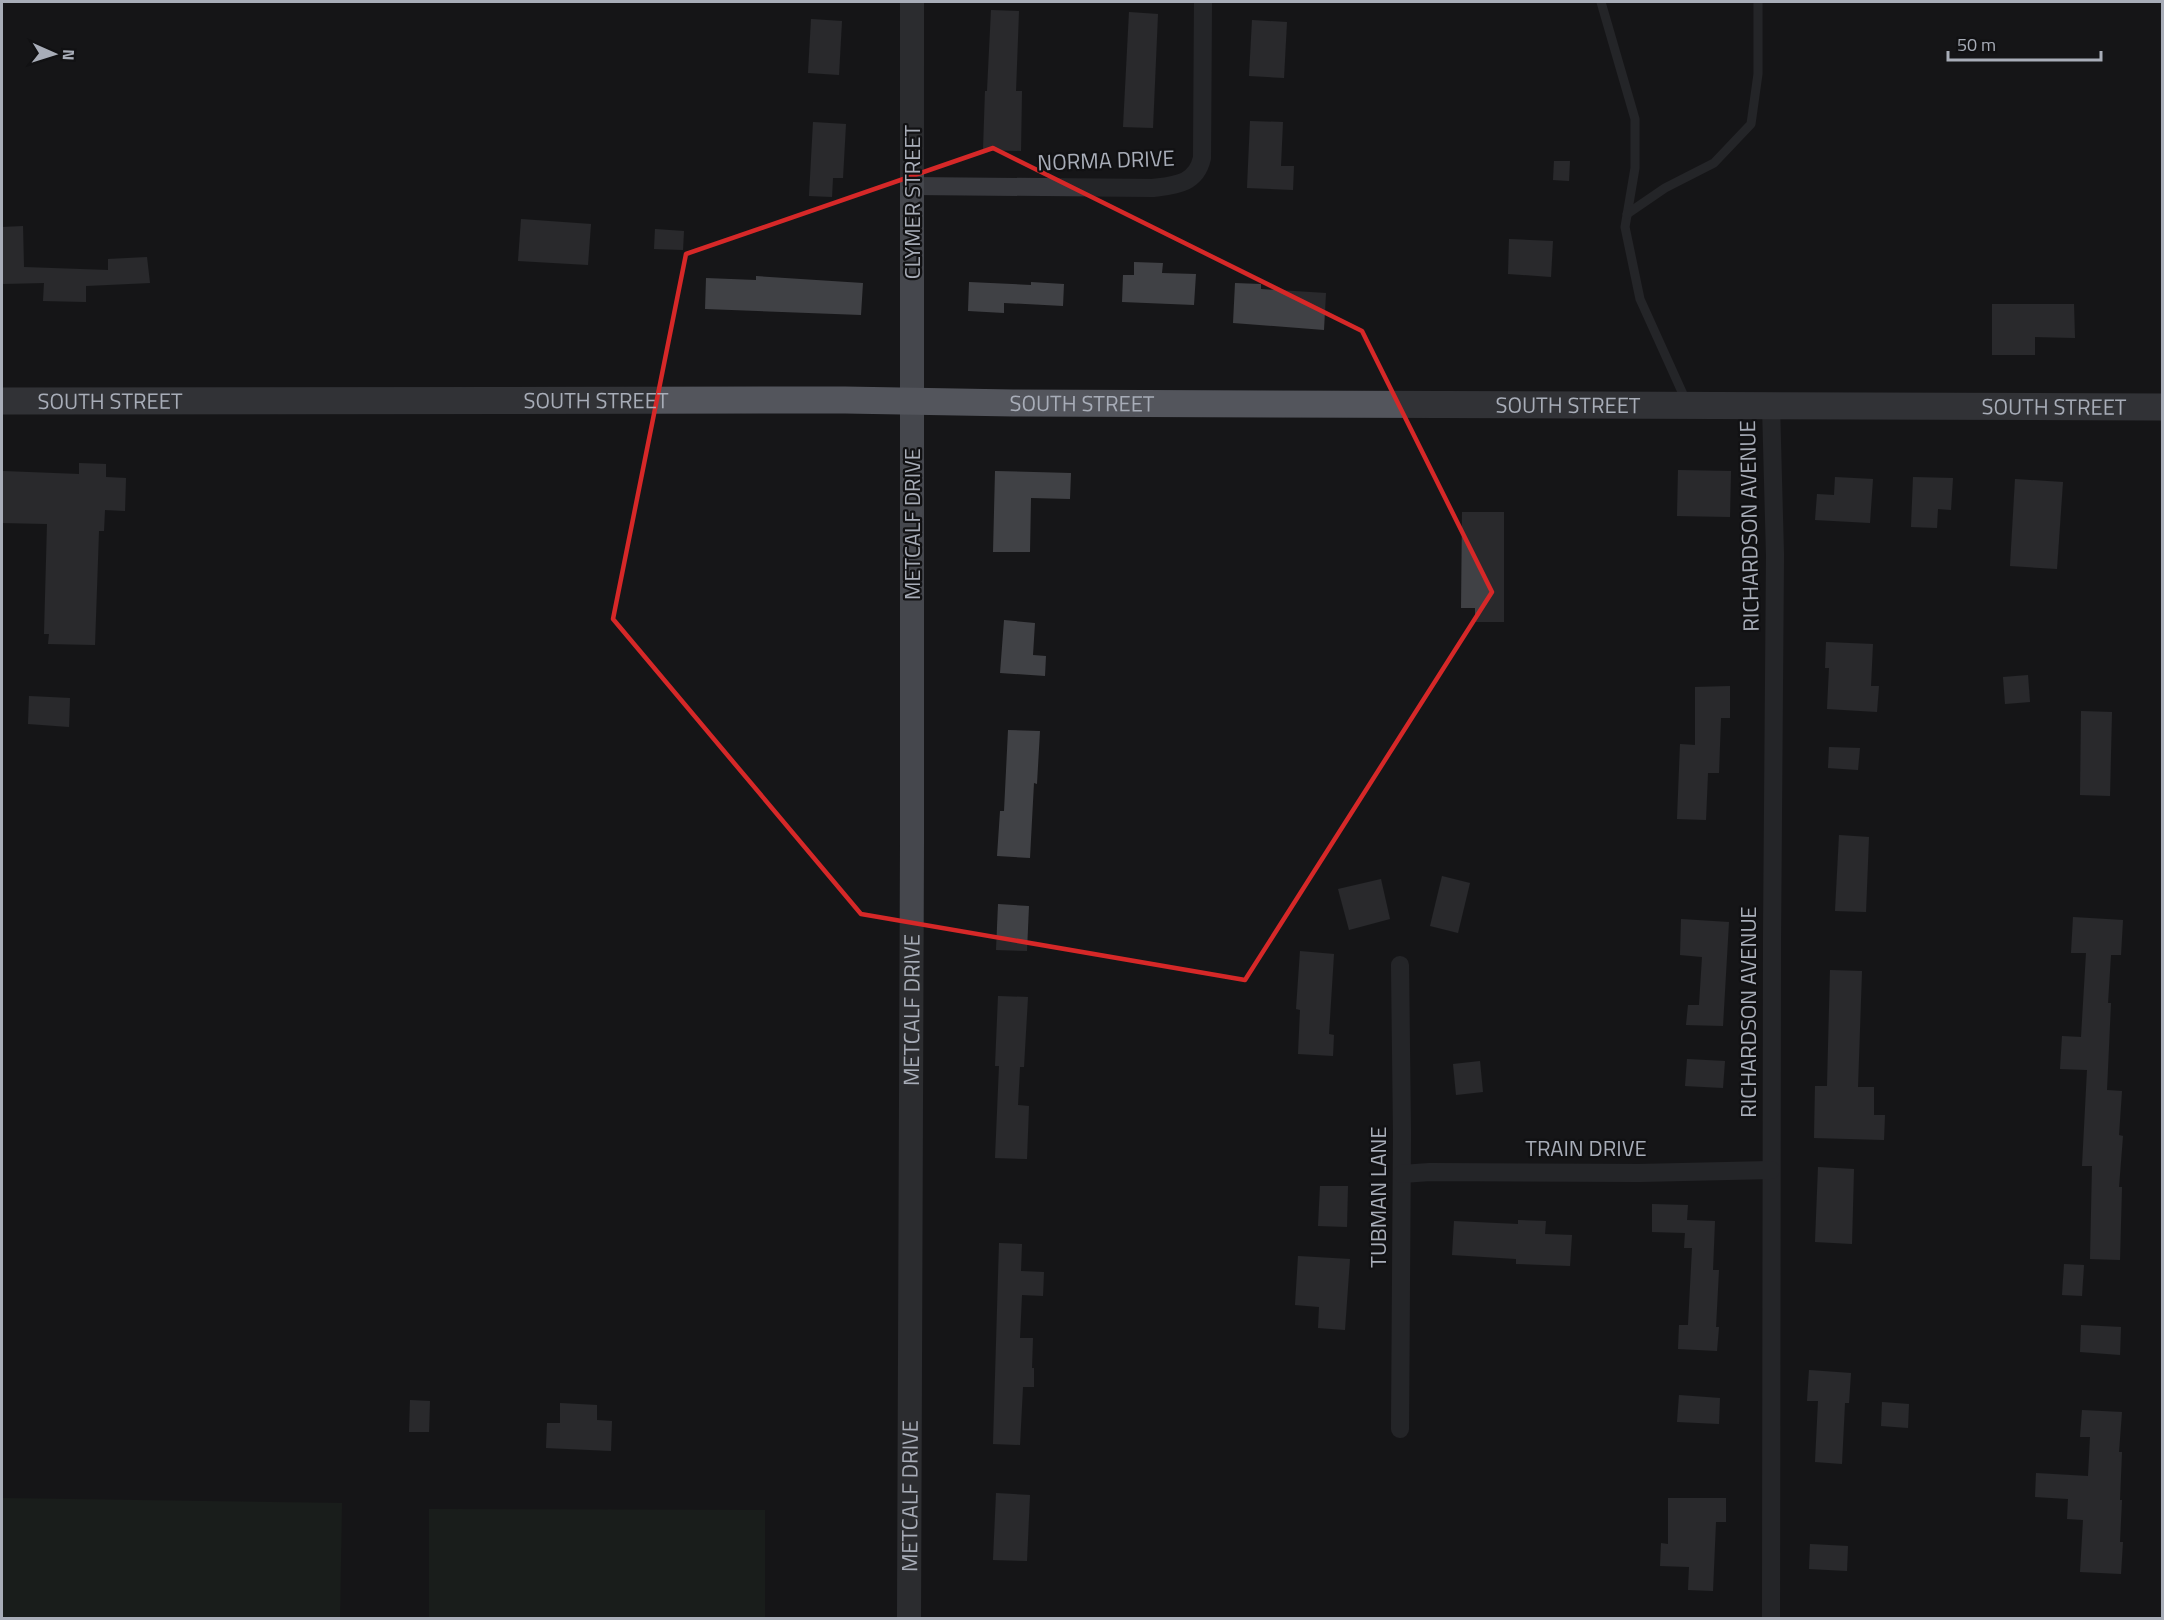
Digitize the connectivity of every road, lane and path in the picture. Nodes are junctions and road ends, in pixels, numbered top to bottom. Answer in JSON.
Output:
{"nodes":[{"id":1,"x":912,"y":2,"type":"edge"},
{"id":2,"x":1203,"y":2,"type":"edge"},
{"id":3,"x":1601,"y":2,"type":"edge"},
{"id":4,"x":1758,"y":2,"type":"edge"},
{"id":5,"x":912,"y":186,"type":"junction"},
{"id":6,"x":1627,"y":214,"type":"junction"},
{"id":7,"x":2,"y":401,"type":"edge"},
{"id":8,"x":912,"y":402,"type":"junction"},
{"id":9,"x":1688,"y":405,"type":"junction"},
{"id":10,"x":1771,"y":405,"type":"junction"},
{"id":11,"x":2163,"y":407,"type":"edge"},
{"id":12,"x":1400,"y":965,"type":"dead end"},
{"id":13,"x":1771,"y":1170,"type":"junction"},
{"id":14,"x":1402,"y":1174,"type":"junction"},
{"id":15,"x":1400,"y":1430,"type":"dead end"},
{"id":16,"x":909,"y":1618,"type":"edge"},
{"id":17,"x":1771,"y":1618,"type":"edge"}],
"edges":[{"from":1,"to":5,"type":"street","name":"CLYMER STREET"},
{"from":2,"to":5,"type":"street","name":"NORMA DRIVE"},
{"from":3,"to":6,"type":"lane"},
{"from":4,"to":6,"type":"lane"},
{"from":5,"to":8,"type":"street","name":"CLYMER STREET"},
{"from":6,"to":9,"type":"lane"},
{"from":7,"to":8,"type":"main road","name":"SOUTH STREET"},
{"from":8,"to":9,"type":"main road","name":"SOUTH STREET"},
{"from":8,"to":16,"type":"street","name":"METCALF DRIVE"},
{"from":9,"to":10,"type":"main road","name":"SOUTH STREET"},
{"from":10,"to":11,"type":"main road","name":"SOUTH STREET"},
{"from":10,"to":13,"type":"street","name":"RICHARDSON AVENUE"},
{"from":12,"to":14,"type":"street","name":"TUBMAN LANE"},
{"from":13,"to":14,"type":"street","name":"TRAIN DRIVE"},
{"from":13,"to":17,"type":"street","name":"RICHARDSON AVENUE"},
{"from":14,"to":15,"type":"street","name":"TUBMAN LANE"}]}
